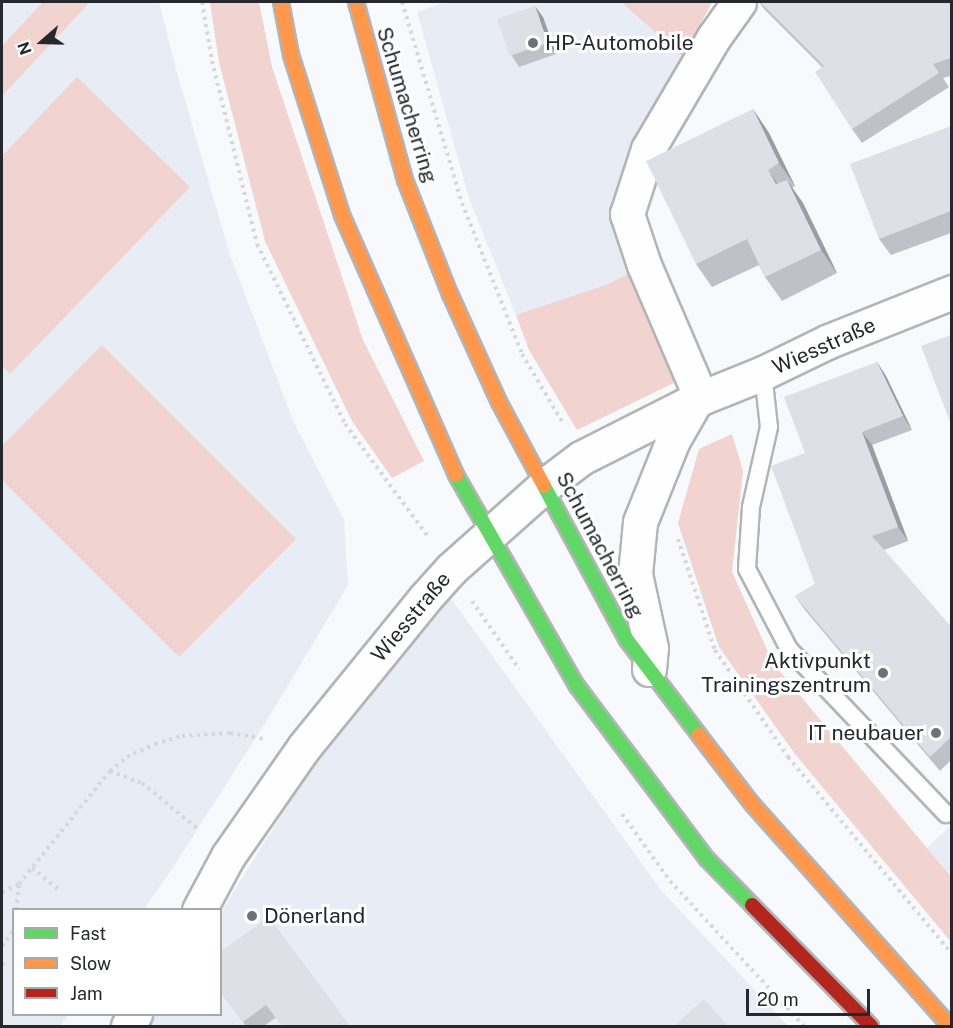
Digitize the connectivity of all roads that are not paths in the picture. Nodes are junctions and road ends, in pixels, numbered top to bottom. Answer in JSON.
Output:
{"nodes":[{"id":1,"x":281,"y":2,"type":"edge"},
{"id":2,"x":356,"y":2,"type":"edge"},
{"id":3,"x":740,"y":2,"type":"edge"},
{"id":4,"x":951,"y":292,"type":"edge"},
{"id":5,"x":763,"y":373,"type":"junction"},
{"id":6,"x":699,"y":399,"type":"junction"},
{"id":7,"x":544,"y":486,"type":"junction"},
{"id":8,"x":488,"y":535,"type":"junction"},
{"id":9,"x":649,"y":669,"type":"junction"},
{"id":10,"x":946,"y":814,"type":"dead end"},
{"id":11,"x":200,"y":908,"type":"edge"},
{"id":12,"x":871,"y":1026,"type":"edge"},
{"id":13,"x":950,"y":1026,"type":"edge"}],
"edges":[{"from":1,"to":8,"type":"main road"},
{"from":2,"to":7,"type":"main road","name":"Schumacherring"},
{"from":3,"to":6,"type":"street"},
{"from":4,"to":5,"type":"street","name":"Wiesstraße"},
{"from":5,"to":6,"type":"street","name":"Wiesstraße"},
{"from":5,"to":10,"type":"lane"},
{"from":6,"to":7,"type":"street","name":"Wiesstraße"},
{"from":6,"to":9,"type":"street"},
{"from":7,"to":8,"type":"street","name":"Wiesstraße"},
{"from":7,"to":9,"type":"main road","name":"Schumacherring"},
{"from":8,"to":11,"type":"street","name":"Wiesstraße"},
{"from":8,"to":12,"type":"main road"},
{"from":9,"to":13,"type":"main road","name":"Schumacherring"}]}
